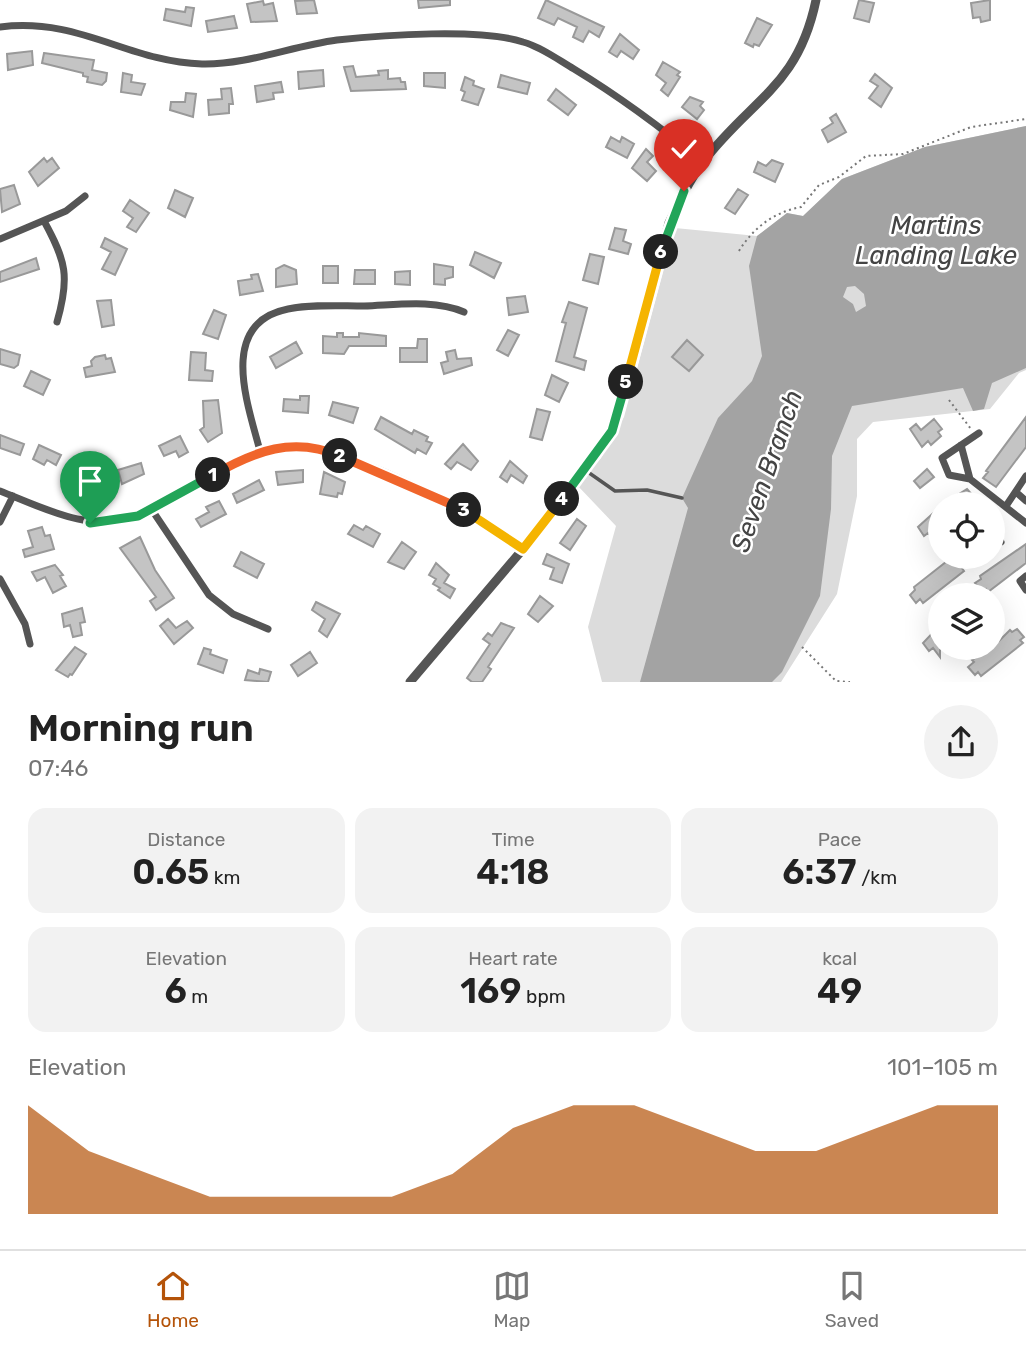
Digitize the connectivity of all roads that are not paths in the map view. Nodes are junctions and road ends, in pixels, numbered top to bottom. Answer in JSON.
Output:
{"nodes":[{"id":1,"x":816,"y":0,"type":"edge"},
{"id":2,"x":0,"y":27,"type":"edge"},
{"id":3,"x":703,"y":162,"type":"junction"},
{"id":4,"x":85,"y":196,"type":"dead end"},
{"id":5,"x":44,"y":221,"type":"junction"},
{"id":6,"x":0,"y":239,"type":"edge"},
{"id":7,"x":464,"y":312,"type":"dead end"},
{"id":8,"x":57,"y":322,"type":"dead end"},
{"id":9,"x":978,"y":434,"type":"road end"},
{"id":10,"x":961,"y":445,"type":"junction"},
{"id":11,"x":260,"y":451,"type":"junction"},
{"id":12,"x":584,"y":470,"type":"junction"},
{"id":13,"x":1026,"y":476,"type":"edge"},
{"id":14,"x":970,"y":479,"type":"junction"},
{"id":15,"x":0,"y":491,"type":"edge"},
{"id":16,"x":981,"y":492,"type":"edge"},
{"id":17,"x":1016,"y":492,"type":"junction"},
{"id":18,"x":13,"y":496,"type":"junction"},
{"id":19,"x":682,"y":498,"type":"dead end"},
{"id":20,"x":1026,"y":501,"type":"edge"},
{"id":21,"x":1006,"y":506,"type":"joint"},
{"id":22,"x":152,"y":510,"type":"junction"},
{"id":23,"x":0,"y":522,"type":"edge"},
{"id":24,"x":1026,"y":523,"type":"edge"},
{"id":25,"x":523,"y":549,"type":"junction"},
{"id":26,"x":1026,"y":576,"type":"edge"},
{"id":27,"x":0,"y":579,"type":"edge"},
{"id":28,"x":1026,"y":590,"type":"edge"},
{"id":29,"x":268,"y":629,"type":"dead end"},
{"id":30,"x":30,"y":644,"type":"dead end"},
{"id":31,"x":410,"y":682,"type":"edge"}],
"edges":[{"from":1,"to":3,"type":"street"},
{"from":2,"to":3,"type":"street"},
{"from":3,"to":12,"type":"street"},
{"from":4,"to":5,"type":"street"},
{"from":5,"to":6,"type":"street"},
{"from":5,"to":8,"type":"street"},
{"from":7,"to":11,"type":"street"},
{"from":9,"to":10,"type":"street"},
{"from":10,"to":14,"type":"street"},
{"from":10,"to":14,"type":"street"},
{"from":11,"to":22,"type":"street"},
{"from":11,"to":25,"type":"street"},
{"from":12,"to":19,"type":"lane"},
{"from":12,"to":25,"type":"street"},
{"from":13,"to":17,"type":"street"},
{"from":14,"to":16,"type":"street"},
{"from":15,"to":18,"type":"street"},
{"from":17,"to":20,"type":"street"},
{"from":17,"to":21,"type":"street"},
{"from":18,"to":22,"type":"street"},
{"from":18,"to":23,"type":"street"},
{"from":21,"to":24,"type":"street"},
{"from":22,"to":29,"type":"street"},
{"from":25,"to":31,"type":"street"},
{"from":26,"to":28,"type":"street"},
{"from":27,"to":30,"type":"street"}]}
